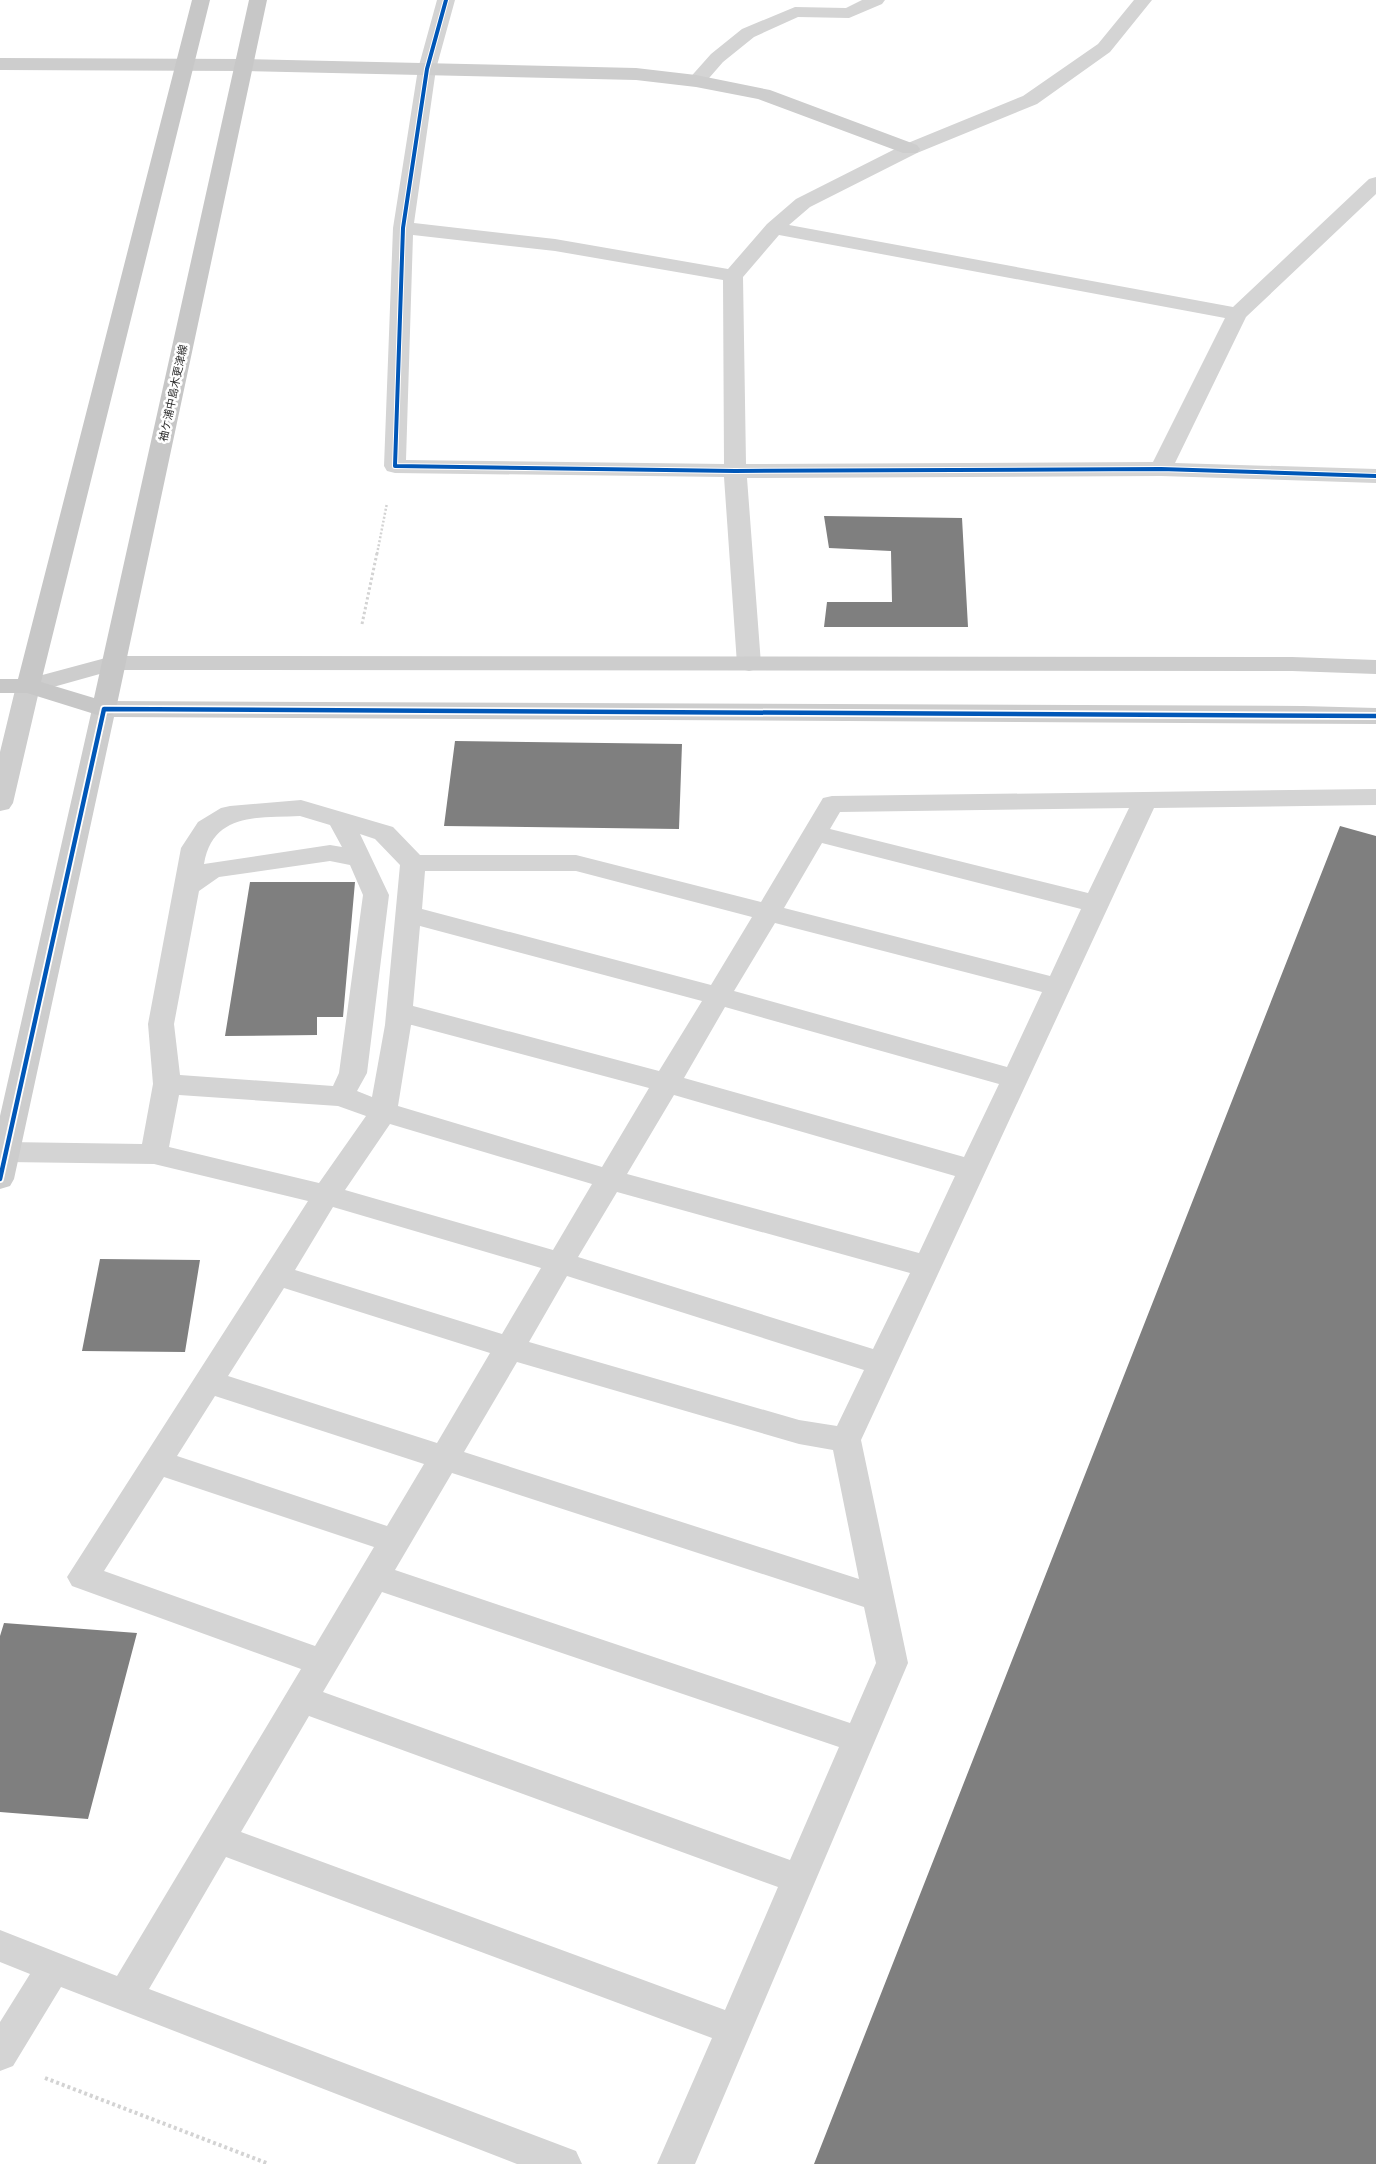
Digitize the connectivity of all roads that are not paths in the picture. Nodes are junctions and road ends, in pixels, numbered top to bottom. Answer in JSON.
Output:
{"nodes":[{"id":1,"x":200,"y":0,"type":"edge"},
{"id":2,"x":258,"y":0,"type":"edge"},
{"id":3,"x":446,"y":0,"type":"edge"},
{"id":4,"x":876,"y":0,"type":"edge"},
{"id":5,"x":1143,"y":0,"type":"edge"},
{"id":6,"x":0,"y":64,"type":"edge"},
{"id":7,"x":184,"y":65,"type":"junction"},
{"id":8,"x":244,"y":65,"type":"junction"},
{"id":9,"x":427,"y":69,"type":"junction"},
{"id":10,"x":696,"y":80,"type":"junction"},
{"id":11,"x":910,"y":149,"type":"junction"},
{"id":12,"x":1376,"y":182,"type":"edge"},
{"id":13,"x":403,"y":228,"type":"junction"},
{"id":14,"x":774,"y":228,"type":"junction"},
{"id":15,"x":733,"y":276,"type":"junction"},
{"id":16,"x":1237,"y":314,"type":"junction"},
{"id":17,"x":1161,"y":470,"type":"junction"},
{"id":18,"x":735,"y":471,"type":"junction"},
{"id":19,"x":1376,"y":476,"type":"edge"},
{"id":20,"x":114,"y":663,"type":"junction"},
{"id":21,"x":749,"y":664,"type":"junction"},
{"id":22,"x":1376,"y":667,"type":"edge"},
{"id":23,"x":0,"y":686,"type":"edge"},
{"id":24,"x":28,"y":686,"type":"junction"},
{"id":25,"x":104,"y":709,"type":"junction"},
{"id":26,"x":1376,"y":716,"type":"edge"},
{"id":27,"x":1376,"y":797,"type":"edge"},
{"id":28,"x":1145,"y":800,"type":"junction"},
{"id":29,"x":0,"y":803,"type":"edge"},
{"id":30,"x":339,"y":819,"type":"junction"},
{"id":31,"x":814,"y":834,"type":"junction"},
{"id":32,"x":360,"y":858,"type":"junction"},
{"id":33,"x":413,"y":863,"type":"junction"},
{"id":34,"x":187,"y":887,"type":"junction"},
{"id":35,"x":1096,"y":904,"type":"junction"},
{"id":36,"x":767,"y":912,"type":"junction"},
{"id":37,"x":408,"y":914,"type":"junction"},
{"id":38,"x":1057,"y":988,"type":"junction"},
{"id":39,"x":718,"y":996,"type":"junction"},
{"id":40,"x":399,"y":1012,"type":"junction"},
{"id":41,"x":1015,"y":1079,"type":"junction"},
{"id":42,"x":667,"y":1083,"type":"junction"},
{"id":43,"x":167,"y":1084,"type":"junction"},
{"id":44,"x":341,"y":1096,"type":"junction"},
{"id":45,"x":383,"y":1112,"type":"junction"},
{"id":46,"x":154,"y":1154,"type":"junction"},
{"id":47,"x":3,"y":1166,"type":"edge"},
{"id":48,"x":972,"y":1170,"type":"junction"},
{"id":49,"x":609,"y":1179,"type":"junction"},
{"id":50,"x":326,"y":1195,"type":"junction"},
{"id":51,"x":561,"y":1263,"type":"junction"},
{"id":52,"x":928,"y":1266,"type":"junction"},
{"id":53,"x":277,"y":1275,"type":"junction"},
{"id":54,"x":510,"y":1348,"type":"junction"},
{"id":55,"x":883,"y":1364,"type":"junction"},
{"id":56,"x":208,"y":1382,"type":"junction"},
{"id":57,"x":846,"y":1440,"type":"junction"},
{"id":58,"x":444,"y":1458,"type":"junction"},
{"id":59,"x":157,"y":1462,"type":"junction"},
{"id":60,"x":395,"y":1541,"type":"junction"},
{"id":61,"x":374,"y":1576,"type":"junction"},
{"id":62,"x":878,"y":1598,"type":"junction"},
{"id":63,"x":323,"y":1663,"type":"junction"},
{"id":64,"x":302,"y":1698,"type":"junction"},
{"id":65,"x":859,"y":1740,"type":"junction"},
{"id":66,"x":219,"y":1839,"type":"junction"},
{"id":67,"x":799,"y":1879,"type":"junction"},
{"id":68,"x":0,"y":1946,"type":"edge"},
{"id":69,"x":54,"y":1967,"type":"junction"},
{"id":70,"x":125,"y":1996,"type":"junction"},
{"id":71,"x":734,"y":2030,"type":"junction"},
{"id":72,"x":0,"y":2054,"type":"edge"},
{"id":73,"x":563,"y":2164,"type":"edge"},
{"id":74,"x":676,"y":2164,"type":"edge"}],
"edges":[{"from":1,"to":7,"type":"main road"},
{"from":2,"to":8,"type":"main road","name":"袖ケ浦中島木更津線"},
{"from":3,"to":9,"type":"street"},
{"from":4,"to":10,"type":"street"},
{"from":5,"to":11,"type":"street"},
{"from":6,"to":7,"type":"street"},
{"from":7,"to":8,"type":"street"},
{"from":7,"to":24,"type":"main road"},
{"from":8,"to":9,"type":"street"},
{"from":8,"to":20,"type":"main road","name":"袖ケ浦中島木更津線"},
{"from":9,"to":10,"type":"street"},
{"from":9,"to":13,"type":"street"},
{"from":10,"to":11,"type":"street"},
{"from":11,"to":14,"type":"street"},
{"from":12,"to":16,"type":"street"},
{"from":13,"to":15,"type":"street"},
{"from":13,"to":18,"type":"street"},
{"from":14,"to":15,"type":"street"},
{"from":14,"to":16,"type":"street"},
{"from":15,"to":18,"type":"street"},
{"from":16,"to":17,"type":"street"},
{"from":17,"to":18,"type":"street"},
{"from":17,"to":19,"type":"street"},
{"from":18,"to":21,"type":"street"},
{"from":20,"to":21,"type":"street"},
{"from":20,"to":24,"type":"street"},
{"from":20,"to":25,"type":"main road","name":"袖ケ浦中島木更津線"},
{"from":21,"to":22,"type":"street"},
{"from":23,"to":24,"type":"main road"},
{"from":24,"to":25,"type":"main road"},
{"from":24,"to":29,"type":"street"},
{"from":25,"to":26,"type":"street"},
{"from":25,"to":47,"type":"street"},
{"from":27,"to":28,"type":"street"},
{"from":28,"to":31,"type":"street"},
{"from":28,"to":35,"type":"street"},
{"from":30,"to":32,"type":"street"},
{"from":30,"to":33,"type":"street"},
{"from":30,"to":34,"type":"street"},
{"from":31,"to":35,"type":"street"},
{"from":31,"to":36,"type":"street"},
{"from":32,"to":34,"type":"street"},
{"from":32,"to":44,"type":"street"},
{"from":33,"to":36,"type":"street"},
{"from":33,"to":37,"type":"street"},
{"from":34,"to":43,"type":"street"},
{"from":35,"to":38,"type":"street"},
{"from":36,"to":38,"type":"street"},
{"from":36,"to":39,"type":"street"},
{"from":37,"to":39,"type":"street"},
{"from":37,"to":40,"type":"street"},
{"from":38,"to":41,"type":"street"},
{"from":39,"to":41,"type":"street"},
{"from":39,"to":42,"type":"street"},
{"from":40,"to":42,"type":"street"},
{"from":40,"to":45,"type":"street"},
{"from":41,"to":48,"type":"street"},
{"from":42,"to":48,"type":"street"},
{"from":42,"to":49,"type":"street"},
{"from":43,"to":44,"type":"street"},
{"from":43,"to":46,"type":"street"},
{"from":44,"to":45,"type":"street"},
{"from":45,"to":49,"type":"street"},
{"from":45,"to":50,"type":"street"},
{"from":46,"to":47,"type":"street"},
{"from":46,"to":50,"type":"street"},
{"from":48,"to":52,"type":"street"},
{"from":49,"to":51,"type":"street"},
{"from":49,"to":52,"type":"street"},
{"from":50,"to":51,"type":"street"},
{"from":50,"to":53,"type":"street"},
{"from":51,"to":54,"type":"street"},
{"from":51,"to":55,"type":"street"},
{"from":52,"to":55,"type":"street"},
{"from":53,"to":54,"type":"street"},
{"from":53,"to":56,"type":"street"},
{"from":54,"to":57,"type":"street"},
{"from":54,"to":58,"type":"street"},
{"from":55,"to":57,"type":"street"},
{"from":56,"to":58,"type":"street"},
{"from":56,"to":59,"type":"street"},
{"from":57,"to":62,"type":"street"},
{"from":58,"to":60,"type":"street"},
{"from":58,"to":62,"type":"street"},
{"from":59,"to":60,"type":"street"},
{"from":59,"to":63,"type":"street"},
{"from":60,"to":61,"type":"street"},
{"from":61,"to":63,"type":"street"},
{"from":61,"to":65,"type":"street"},
{"from":62,"to":65,"type":"street"},
{"from":63,"to":64,"type":"street"},
{"from":64,"to":66,"type":"street"},
{"from":64,"to":67,"type":"street"},
{"from":65,"to":67,"type":"street"},
{"from":66,"to":70,"type":"street"},
{"from":66,"to":71,"type":"street"},
{"from":67,"to":71,"type":"street"},
{"from":68,"to":69,"type":"street"},
{"from":69,"to":70,"type":"street"},
{"from":69,"to":72,"type":"street"},
{"from":70,"to":73,"type":"street"},
{"from":71,"to":74,"type":"street"}]}
